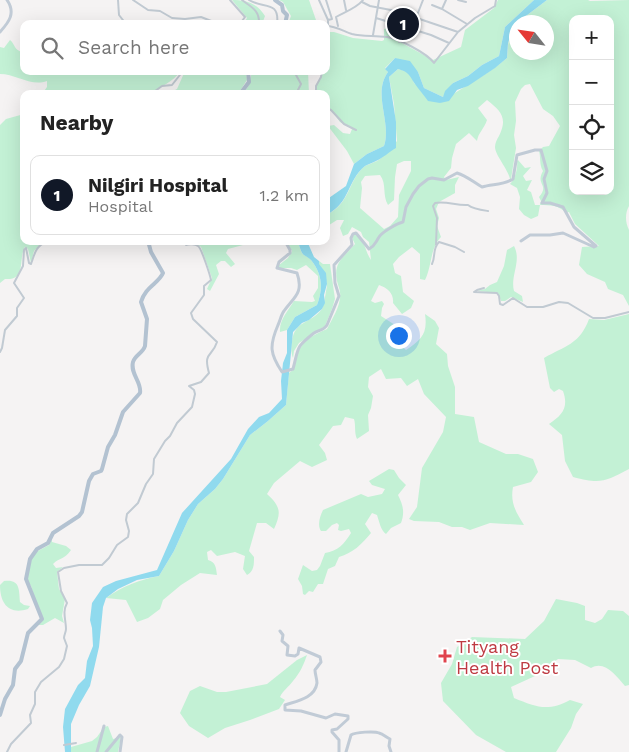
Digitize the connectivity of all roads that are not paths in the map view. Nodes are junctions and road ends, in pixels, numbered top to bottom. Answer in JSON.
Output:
{"nodes":[{"id":1,"x":7,"y":0,"type":"edge"},
{"id":2,"x":118,"y":0,"type":"edge"},
{"id":3,"x":133,"y":0,"type":"edge"},
{"id":4,"x":230,"y":0,"type":"edge"},
{"id":5,"x":242,"y":0,"type":"edge"},
{"id":6,"x":249,"y":0,"type":"edge"},
{"id":7,"x":275,"y":0,"type":"edge"},
{"id":8,"x":319,"y":0,"type":"edge"},
{"id":9,"x":326,"y":0,"type":"edge"},
{"id":10,"x":344,"y":0,"type":"edge"},
{"id":11,"x":379,"y":0,"type":"edge"},
{"id":12,"x":423,"y":0,"type":"edge"},
{"id":13,"x":446,"y":0,"type":"edge"},
{"id":14,"x":458,"y":0,"type":"edge"},
{"id":15,"x":496,"y":0,"type":"edge"},
{"id":16,"x":363,"y":1,"type":"edge"},
{"id":17,"x":466,"y":2,"type":"dead end"},
{"id":18,"x":432,"y":5,"type":"dead end"},
{"id":19,"x":379,"y":7,"type":"junction"},
{"id":20,"x":442,"y":9,"type":"junction"},
{"id":21,"x":346,"y":10,"type":"junction"},
{"id":22,"x":376,"y":18,"type":"junction"},
{"id":23,"x":416,"y":18,"type":"junction"},
{"id":24,"x":123,"y":20,"type":"edge"},
{"id":25,"x":209,"y":20,"type":"edge"},
{"id":26,"x":243,"y":20,"type":"edge"},
{"id":27,"x":259,"y":20,"type":"edge"},
{"id":28,"x":277,"y":20,"type":"edge"},
{"id":29,"x":285,"y":20,"type":"edge"},
{"id":30,"x":328,"y":20,"type":"joint"},
{"id":31,"x":467,"y":24,"type":"junction"},
{"id":32,"x":330,"y":26,"type":"edge"},
{"id":33,"x":402,"y":26,"type":"junction"},
{"id":34,"x":338,"y":28,"type":"junction"},
{"id":35,"x":0,"y":32,"type":"edge"},
{"id":36,"x":458,"y":32,"type":"junction"},
{"id":37,"x":373,"y":35,"type":"junction"},
{"id":38,"x":399,"y":42,"type":"junction"},
{"id":39,"x":449,"y":44,"type":"junction"},
{"id":40,"x":180,"y":75,"type":"edge"},
{"id":41,"x":248,"y":75,"type":"edge"},
{"id":42,"x":296,"y":75,"type":"edge"},
{"id":43,"x":322,"y":75,"type":"edge"},
{"id":44,"x":156,"y":90,"type":"edge"},
{"id":45,"x":243,"y":90,"type":"edge"},
{"id":46,"x":298,"y":90,"type":"edge"},
{"id":47,"x":316,"y":90,"type":"edge"},
{"id":48,"x":330,"y":110,"type":"edge"},
{"id":49,"x":356,"y":130,"type":"dead end"},
{"id":50,"x":488,"y":211,"type":"dead end"},
{"id":51,"x":522,"y":241,"type":"dead end"},
{"id":52,"x":40,"y":245,"type":"edge"},
{"id":53,"x":150,"y":245,"type":"edge"},
{"id":54,"x":197,"y":245,"type":"edge"},
{"id":55,"x":287,"y":245,"type":"edge"},
{"id":56,"x":436,"y":245,"type":"junction"},
{"id":57,"x":464,"y":252,"type":"dead end"},
{"id":58,"x":432,"y":264,"type":"dead end"},
{"id":59,"x":484,"y":288,"type":"dead end"},
{"id":60,"x":629,"y":312,"type":"edge"},
{"id":61,"x":0,"y":352,"type":"edge"},
{"id":62,"x":280,"y":631,"type":"dead end"},
{"id":63,"x":0,"y":715,"type":"edge"},
{"id":64,"x":104,"y":726,"type":"dead end"},
{"id":65,"x":76,"y":744,"type":"dead end"},
{"id":66,"x":64,"y":745,"type":"dead end"},
{"id":67,"x":7,"y":752,"type":"edge"},
{"id":68,"x":97,"y":752,"type":"edge"},
{"id":69,"x":106,"y":752,"type":"edge"},
{"id":70,"x":120,"y":752,"type":"edge"},
{"id":71,"x":339,"y":752,"type":"edge"},
{"id":72,"x":346,"y":752,"type":"edge"},
{"id":73,"x":391,"y":752,"type":"edge"}],
"edges":[{"from":1,"to":35,"type":"street"},
{"from":2,"to":24,"type":"street"},
{"from":3,"to":25,"type":"street"},
{"from":4,"to":26,"type":"street"},
{"from":5,"to":27,"type":"street"},
{"from":6,"to":28,"type":"street"},
{"from":7,"to":29,"type":"main road"},
{"from":8,"to":30,"type":"street"},
{"from":9,"to":30,"type":"street"},
{"from":10,"to":21,"type":"street"},
{"from":11,"to":19,"type":"street"},
{"from":12,"to":23,"type":"street"},
{"from":13,"to":20,"type":"street"},
{"from":14,"to":17,"type":"street"},
{"from":15,"to":31,"type":"street"},
{"from":16,"to":19,"type":"street"},
{"from":16,"to":21,"type":"street"},
{"from":18,"to":20,"type":"street"},
{"from":19,"to":22,"type":"street"},
{"from":19,"to":23,"type":"street"},
{"from":20,"to":31,"type":"street"},
{"from":21,"to":34,"type":"street"},
{"from":22,"to":33,"type":"street"},
{"from":22,"to":37,"type":"street"},
{"from":23,"to":36,"type":"street"},
{"from":31,"to":36,"type":"street"},
{"from":32,"to":34,"type":"street"},
{"from":33,"to":38,"type":"street"},
{"from":33,"to":39,"type":"street"},
{"from":34,"to":37,"type":"street"},
{"from":36,"to":39,"type":"street"},
{"from":37,"to":38,"type":"street"},
{"from":38,"to":39,"type":"street"},
{"from":40,"to":44,"type":"street"},
{"from":41,"to":45,"type":"main road"},
{"from":42,"to":46,"type":"street"},
{"from":43,"to":47,"type":"street"},
{"from":48,"to":49,"type":"street"},
{"from":50,"to":56,"type":"street"},
{"from":51,"to":55,"type":"street"},
{"from":52,"to":61,"type":"street"},
{"from":53,"to":63,"type":"main road"},
{"from":54,"to":67,"type":"street"},
{"from":56,"to":57,"type":"street"},
{"from":56,"to":58,"type":"street"},
{"from":59,"to":60,"type":"street"},
{"from":62,"to":71,"type":"street"},
{"from":64,"to":68,"type":"street"},
{"from":65,"to":66,"type":"street"},
{"from":69,"to":70,"type":"street"},
{"from":72,"to":73,"type":"street"}]}
